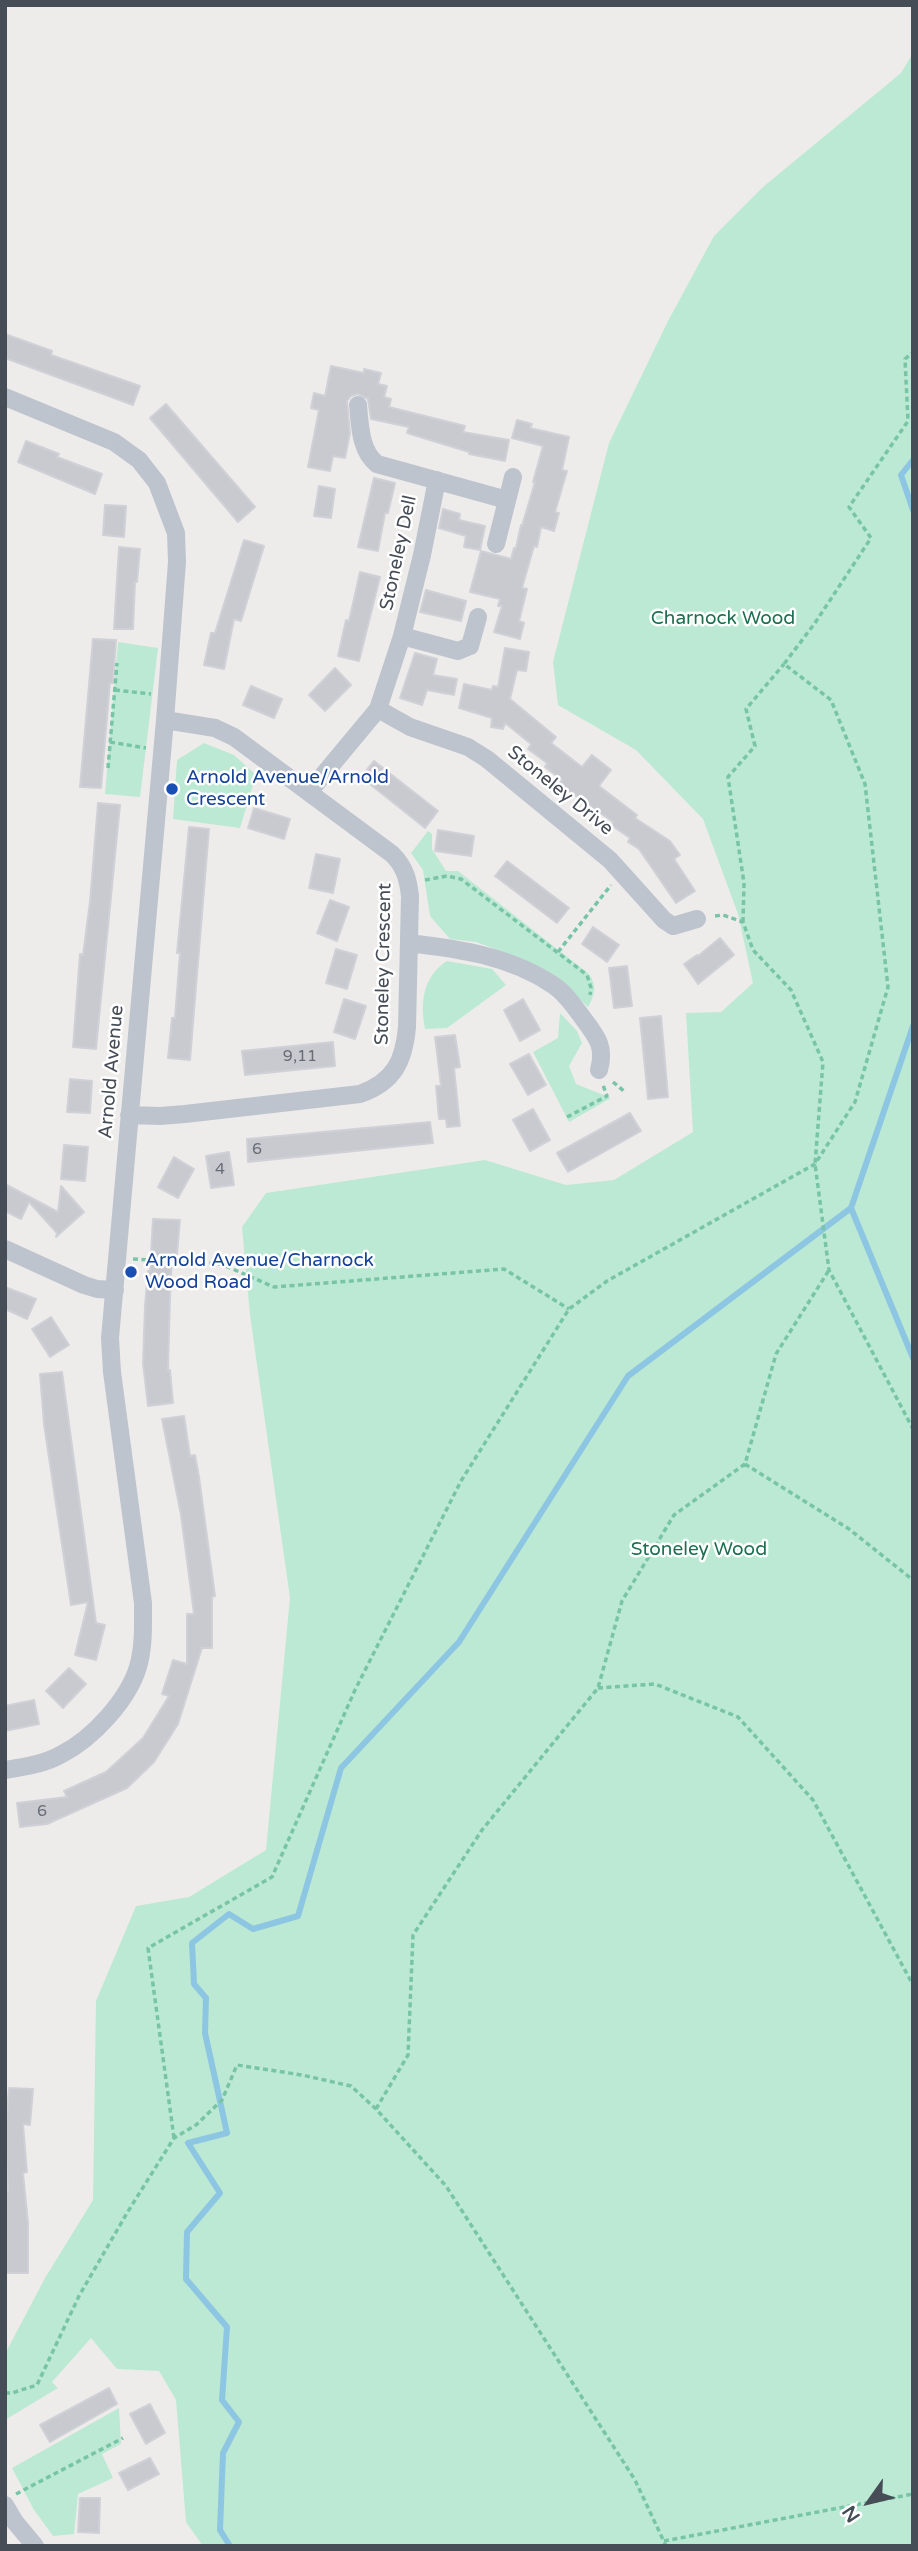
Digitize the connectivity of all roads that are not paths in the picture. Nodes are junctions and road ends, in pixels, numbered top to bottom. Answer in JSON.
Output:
{"nodes":[{"id":1,"x":5,"y":397,"type":"edge"},
{"id":2,"x":358,"y":405,"type":"dead end"},
{"id":3,"x":513,"y":477,"type":"dead end"},
{"id":4,"x":436,"y":480,"type":"junction"},
{"id":5,"x":507,"y":500,"type":"junction"},
{"id":6,"x":496,"y":544,"type":"dead end"},
{"id":7,"x":478,"y":617,"type":"dead end"},
{"id":8,"x":402,"y":636,"type":"junction"},
{"id":9,"x":378,"y":709,"type":"junction"},
{"id":10,"x":165,"y":720,"type":"junction"},
{"id":11,"x":309,"y":792,"type":"junction"},
{"id":12,"x":697,"y":919,"type":"road end"},
{"id":13,"x":409,"y":943,"type":"junction"},
{"id":14,"x":599,"y":1070,"type":"road end"},
{"id":15,"x":129,"y":1115,"type":"junction"},
{"id":16,"x":5,"y":1249,"type":"edge"},
{"id":17,"x":115,"y":1290,"type":"junction"},
{"id":18,"x":5,"y":1770,"type":"edge"},
{"id":19,"x":5,"y":2505,"type":"edge"},
{"id":20,"x":34,"y":2546,"type":"edge"}],
"edges":[{"from":1,"to":10,"type":"street","name":"Arnold Avenue"},
{"from":2,"to":4,"type":"street","name":"Stoneley Dell"},
{"from":3,"to":5,"type":"street"},
{"from":4,"to":5,"type":"street","name":"Stoneley Dell"},
{"from":4,"to":8,"type":"street","name":"Stoneley Dell"},
{"from":5,"to":6,"type":"street"},
{"from":7,"to":8,"type":"street","name":"Stoneley Dell"},
{"from":8,"to":9,"type":"street","name":"Stoneley Dell"},
{"from":9,"to":11,"type":"street","name":"Stoneley Dell"},
{"from":9,"to":12,"type":"street","name":"Stoneley Drive"},
{"from":10,"to":11,"type":"street","name":"Stoneley Crescent"},
{"from":10,"to":15,"type":"street","name":"Arnold Avenue"},
{"from":11,"to":13,"type":"street","name":"Stoneley Crescent"},
{"from":13,"to":14,"type":"street"},
{"from":13,"to":15,"type":"street","name":"Stoneley Crescent"},
{"from":15,"to":17,"type":"street","name":"Arnold Avenue"},
{"from":16,"to":17,"type":"street"},
{"from":17,"to":18,"type":"street","name":"Arnold Avenue"},
{"from":19,"to":20,"type":"street"}]}
